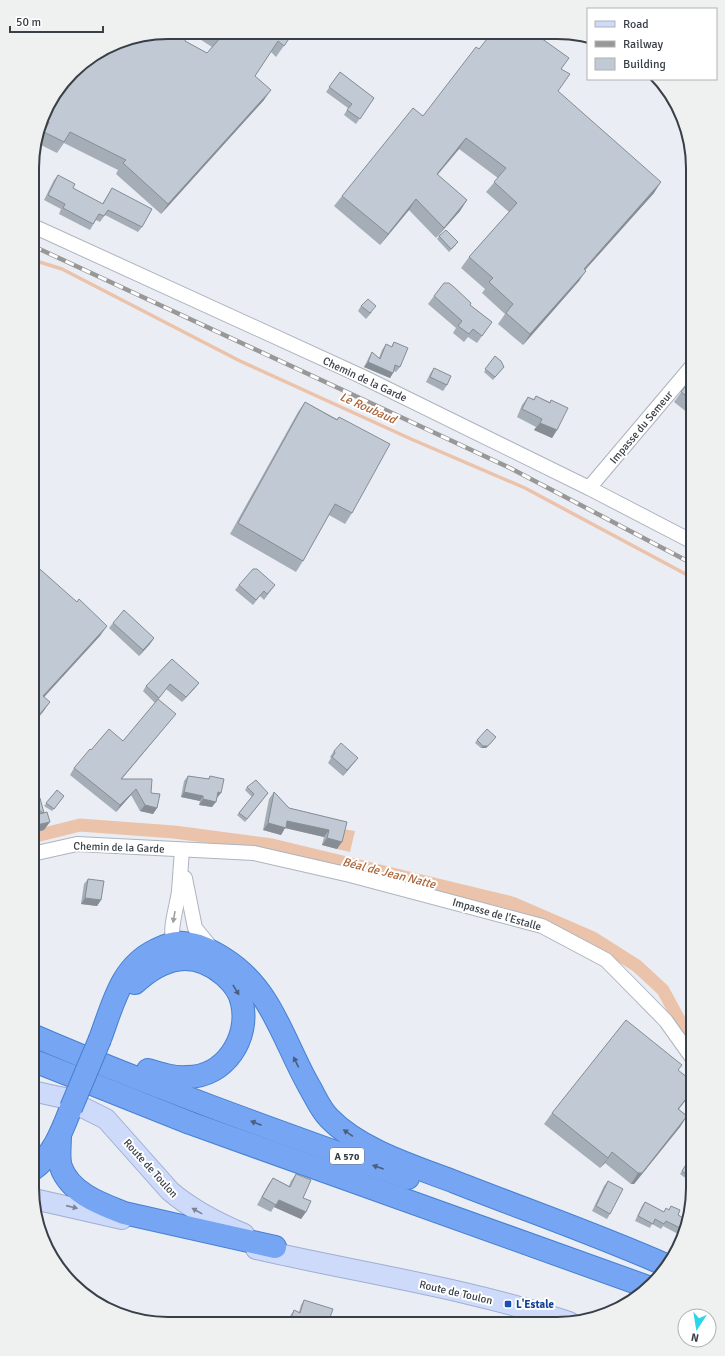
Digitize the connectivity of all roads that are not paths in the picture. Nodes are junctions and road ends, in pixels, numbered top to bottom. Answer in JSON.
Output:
{"nodes":[{"id":1,"x":39,"y":229,"type":"edge"},
{"id":2,"x":686,"y":374,"type":"edge"},
{"id":3,"x":589,"y":488,"type":"junction"},
{"id":4,"x":686,"y":538,"type":"edge"},
{"id":5,"x":182,"y":850,"type":"junction"},
{"id":6,"x":39,"y":852,"type":"edge"},
{"id":7,"x":184,"y":945,"type":"junction"},
{"id":8,"x":39,"y":1027,"type":"edge"},
{"id":9,"x":101,"y":1036,"type":"junction"},
{"id":10,"x":39,"y":1038,"type":"edge"},
{"id":11,"x":686,"y":1049,"type":"edge"},
{"id":12,"x":39,"y":1063,"type":"edge"},
{"id":13,"x":39,"y":1074,"type":"edge"},
{"id":14,"x":39,"y":1093,"type":"edge"},
{"id":15,"x":60,"y":1136,"type":"junction"},
{"id":16,"x":39,"y":1154,"type":"edge"},
{"id":17,"x":39,"y":1164,"type":"edge"},
{"id":18,"x":40,"y":1200,"type":"edge"},
{"id":19,"x":275,"y":1247,"type":"junction"},
{"id":20,"x":661,"y":1263,"type":"edge"},
{"id":21,"x":659,"y":1266,"type":"edge"},
{"id":22,"x":364,"y":1272,"type":"junction"},
{"id":23,"x":642,"y":1285,"type":"edge"},
{"id":24,"x":633,"y":1291,"type":"edge"},
{"id":25,"x":552,"y":1317,"type":"edge"}],
"edges":[{"from":1,"to":3,"type":"street","name":"Chemin de la Garde"},
{"from":2,"to":3,"type":"street","name":"Impasse du Semeur"},
{"from":3,"to":4,"type":"street","name":"Chemin de la Garde"},
{"from":5,"to":6,"type":"street","name":"Chemin de la Garde"},
{"from":5,"to":7,"type":"street"},
{"from":5,"to":7,"type":"street","one_way":true},
{"from":5,"to":11,"type":"street","name":"Impasse de l'Estalle"},
{"from":7,"to":8,"type":"highway","one_way":true},
{"from":7,"to":9,"type":"highway"},
{"from":7,"to":9,"type":"highway"},
{"from":20,"to":7,"type":"highway","one_way":true},
{"from":9,"to":15,"type":"highway","bridge":true},
{"from":21,"to":10,"type":"highway","number":"A 570","one_way":true},
{"from":12,"to":23,"type":"highway","number":"A 570"},
{"from":13,"to":24,"type":"highway"},
{"from":19,"to":14,"type":"main road","name":"Route de Toulon","one_way":true},
{"from":15,"to":16,"type":"highway"},
{"from":15,"to":17,"type":"highway"},
{"from":15,"to":19,"type":"highway"},
{"from":18,"to":22,"type":"main road","name":"Route de Toulon","one_way":true},
{"from":19,"to":22,"type":"main road","name":"Route de Toulon"},
{"from":22,"to":25,"type":"main road","name":"Route de Toulon"}]}
